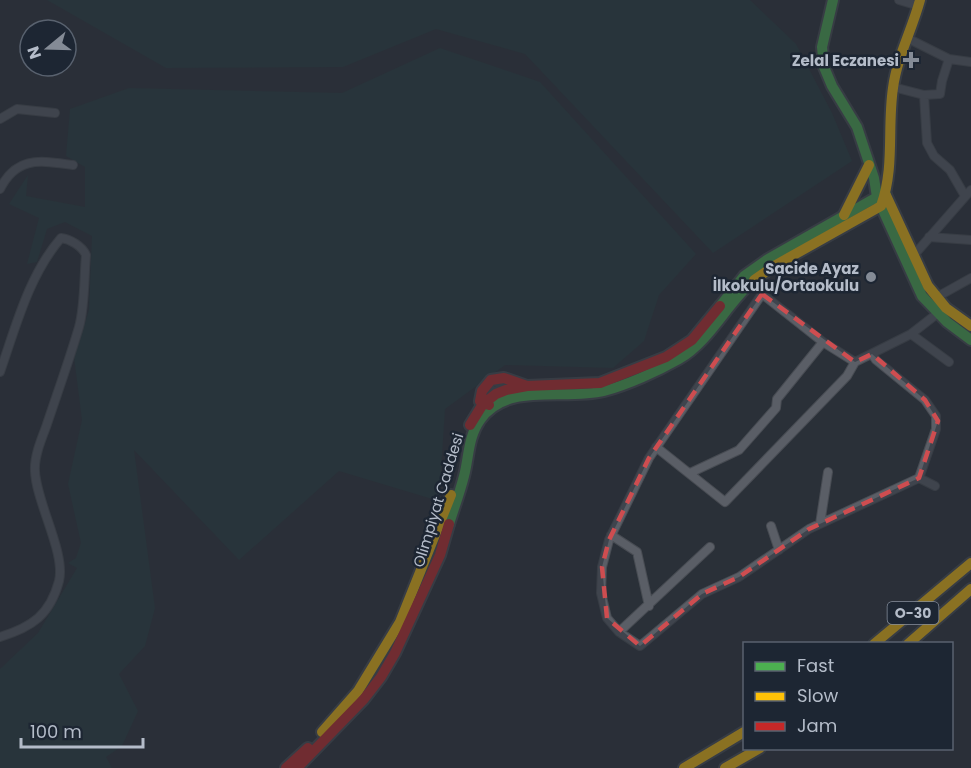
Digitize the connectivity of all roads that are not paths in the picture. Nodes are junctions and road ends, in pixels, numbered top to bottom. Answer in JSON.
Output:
{"nodes":[{"id":1,"x":833,"y":0,"type":"edge"},
{"id":2,"x":899,"y":0,"type":"edge"},
{"id":3,"x":919,"y":3,"type":"edge"},
{"id":4,"x":907,"y":38,"type":"junction"},
{"id":5,"x":949,"y":59,"type":"junction"},
{"id":6,"x":971,"y":62,"type":"edge"},
{"id":7,"x":893,"y":87,"type":"junction"},
{"id":8,"x":924,"y":94,"type":"junction"},
{"id":9,"x":55,"y":114,"type":"dead end"},
{"id":10,"x":0,"y":119,"type":"edge"},
{"id":11,"x":73,"y":165,"type":"dead end"},
{"id":12,"x":869,"y":165,"type":"junction"},
{"id":13,"x":0,"y":189,"type":"edge"},
{"id":14,"x":971,"y":190,"type":"edge"},
{"id":15,"x":965,"y":196,"type":"junction"},
{"id":16,"x":881,"y":199,"type":"junction"},
{"id":17,"x":842,"y":218,"type":"junction"},
{"id":18,"x":929,"y":237,"type":"junction"},
{"id":19,"x":971,"y":240,"type":"edge"},
{"id":20,"x":914,"y":255,"type":"junction"},
{"id":21,"x":971,"y":278,"type":"edge"},
{"id":22,"x":937,"y":297,"type":"junction"},
{"id":23,"x":939,"y":314,"type":"junction"},
{"id":24,"x":971,"y":326,"type":"edge"},
{"id":25,"x":911,"y":334,"type":"junction"},
{"id":26,"x":971,"y":340,"type":"edge"},
{"id":27,"x":823,"y":342,"type":"junction"},
{"id":28,"x":872,"y":354,"type":"junction"},
{"id":29,"x":855,"y":362,"type":"junction"},
{"id":30,"x":949,"y":362,"type":"dead end"},
{"id":31,"x":0,"y":372,"type":"edge"},
{"id":32,"x":503,"y":400,"type":"junction"},
{"id":33,"x":483,"y":404,"type":"junction"},
{"id":34,"x":656,"y":447,"type":"junction"},
{"id":35,"x":828,"y":472,"type":"dead end"},
{"id":36,"x":690,"y":473,"type":"junction"},
{"id":37,"x":919,"y":478,"type":"junction"},
{"id":38,"x":935,"y":486,"type":"dead end"},
{"id":39,"x":820,"y":524,"type":"junction"},
{"id":40,"x":771,"y":526,"type":"dead end"},
{"id":41,"x":611,"y":535,"type":"junction"},
{"id":42,"x":710,"y":547,"type":"dead end"},
{"id":43,"x":778,"y":550,"type":"junction"},
{"id":44,"x":971,"y":561,"type":"edge"},
{"id":45,"x":968,"y":592,"type":"edge"},
{"id":46,"x":649,"y":606,"type":"junction"},
{"id":47,"x":619,"y":632,"type":"junction"},
{"id":48,"x":0,"y":637,"type":"edge"},
{"id":49,"x":876,"y":642,"type":"edge"},
{"id":50,"x":910,"y":642,"type":"edge"},
{"id":51,"x":743,"y":733,"type":"edge"},
{"id":52,"x":756,"y":750,"type":"edge"},
{"id":53,"x":286,"y":768,"type":"edge"},
{"id":54,"x":297,"y":768,"type":"edge"},
{"id":55,"x":684,"y":768,"type":"edge"},
{"id":56,"x":725,"y":768,"type":"edge"}],
"edges":[{"from":1,"to":12,"type":"main road"},
{"from":2,"to":3,"type":"street"},
{"from":3,"to":4,"type":"main road"},
{"from":4,"to":5,"type":"street"},
{"from":4,"to":7,"type":"main road"},
{"from":5,"to":6,"type":"street"},
{"from":5,"to":8,"type":"street"},
{"from":7,"to":8,"type":"street"},
{"from":7,"to":16,"type":"main road"},
{"from":8,"to":15,"type":"street"},
{"from":9,"to":10,"type":"street"},
{"from":11,"to":13,"type":"street"},
{"from":12,"to":16,"type":"main road"},
{"from":12,"to":17,"type":"main road"},
{"from":14,"to":15,"type":"street"},
{"from":15,"to":18,"type":"street"},
{"from":16,"to":17,"type":"main road"},
{"from":16,"to":20,"type":"main road"},
{"from":16,"to":23,"type":"main road"},
{"from":16,"to":32,"type":"main road"},
{"from":17,"to":33,"type":"main road"},
{"from":18,"to":19,"type":"street"},
{"from":18,"to":20,"type":"street"},
{"from":20,"to":22,"type":"main road"},
{"from":21,"to":22,"type":"street"},
{"from":22,"to":24,"type":"main road"},
{"from":23,"to":25,"type":"street"},
{"from":23,"to":26,"type":"main road"},
{"from":25,"to":28,"type":"street"},
{"from":25,"to":30,"type":"street"},
{"from":27,"to":29,"type":"street"},
{"from":27,"to":34,"type":"street"},
{"from":27,"to":36,"type":"street"},
{"from":28,"to":29,"type":"street"},
{"from":28,"to":37,"type":"street"},
{"from":29,"to":36,"type":"street"},
{"from":31,"to":48,"type":"street"},
{"from":32,"to":33,"type":"main road"},
{"from":32,"to":54,"type":"main road","name":"Olimpiyat Caddesi"},
{"from":33,"to":53,"type":"main road","name":"Olimpiyat Caddesi"},
{"from":34,"to":36,"type":"street"},
{"from":34,"to":41,"type":"street"},
{"from":35,"to":39,"type":"street"},
{"from":37,"to":38,"type":"street"},
{"from":37,"to":39,"type":"street"},
{"from":39,"to":43,"type":"street"},
{"from":40,"to":43,"type":"street"},
{"from":41,"to":46,"type":"street"},
{"from":41,"to":47,"type":"street"},
{"from":42,"to":46,"type":"street"},
{"from":43,"to":47,"type":"street"},
{"from":44,"to":49,"type":"main road","number":"O-30"},
{"from":45,"to":50,"type":"main road","number":"O-30"},
{"from":46,"to":47,"type":"street"},
{"from":51,"to":55,"type":"main road"},
{"from":52,"to":56,"type":"main road"}]}
